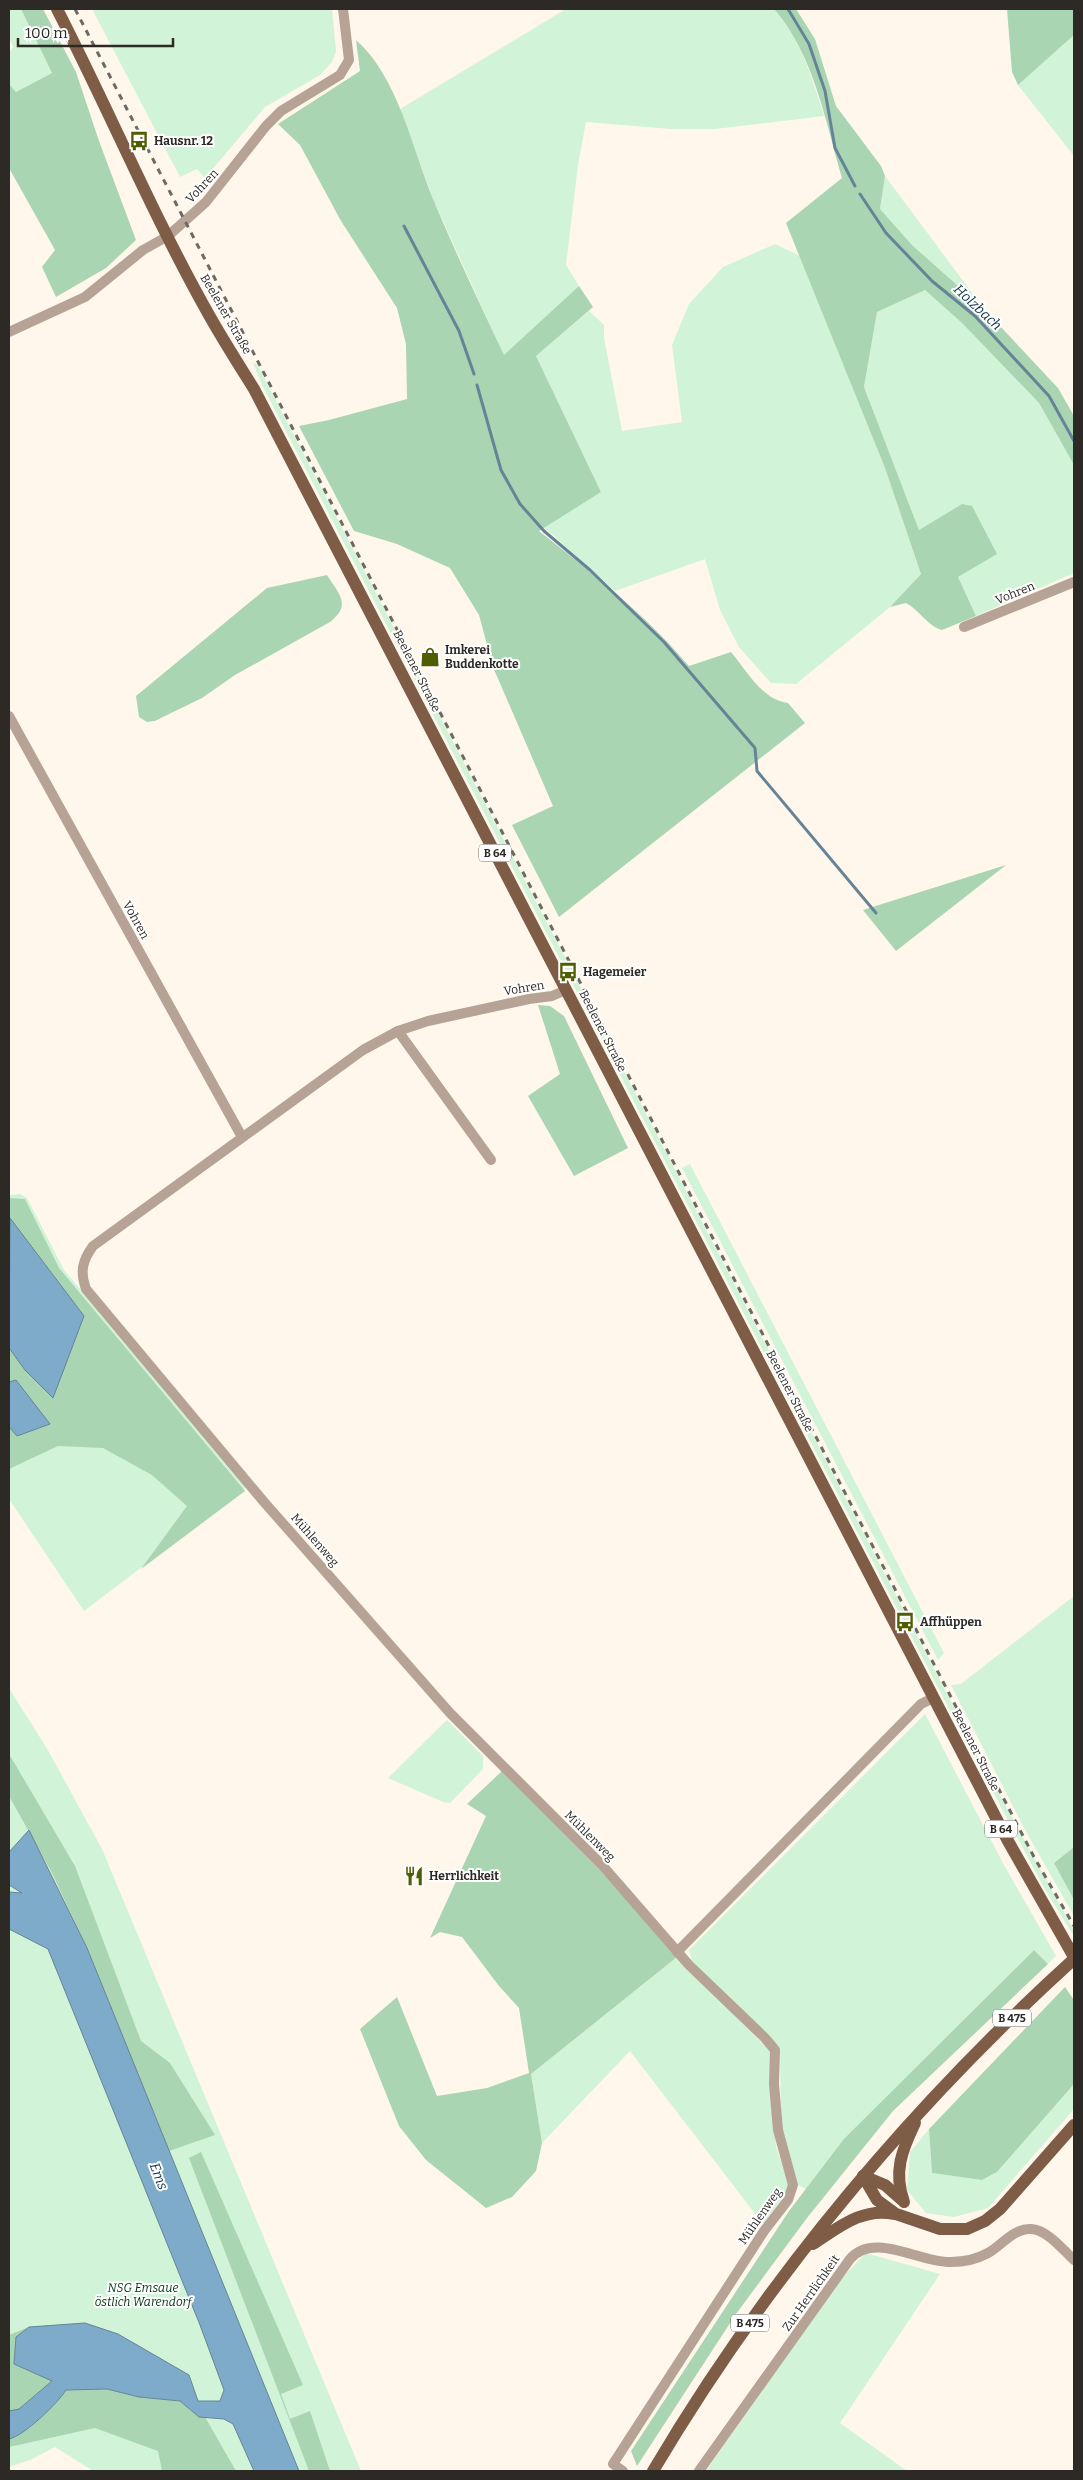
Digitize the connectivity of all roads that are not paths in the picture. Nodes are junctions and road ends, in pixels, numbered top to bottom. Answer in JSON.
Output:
{"nodes":[{"id":1,"x":57,"y":9,"type":"edge"},
{"id":2,"x":343,"y":9,"type":"edge"},
{"id":3,"x":168,"y":236,"type":"junction"},
{"id":4,"x":9,"y":332,"type":"edge"},
{"id":5,"x":1074,"y":582,"type":"edge"},
{"id":6,"x":964,"y":627,"type":"dead end"},
{"id":7,"x":9,"y":716,"type":"edge"},
{"id":8,"x":566,"y":990,"type":"junction"},
{"id":9,"x":398,"y":1031,"type":"junction"},
{"id":10,"x":242,"y":1137,"type":"junction"},
{"id":11,"x":491,"y":1160,"type":"dead end"},
{"id":12,"x":81,"y":1268,"type":"joint"},
{"id":13,"x":933,"y":1698,"type":"junction"},
{"id":14,"x":677,"y":1952,"type":"junction"},
{"id":15,"x":1074,"y":1958,"type":"edge"},
{"id":16,"x":921,"y":2110,"type":"junction"},
{"id":17,"x":1074,"y":2125,"type":"edge"},
{"id":18,"x":863,"y":2176,"type":"junction"},
{"id":19,"x":904,"y":2202,"type":"junction"},
{"id":20,"x":896,"y":2214,"type":"junction"},
{"id":21,"x":923,"y":2224,"type":"junction"},
{"id":22,"x":804,"y":2250,"type":"junction"},
{"id":23,"x":1074,"y":2260,"type":"edge"},
{"id":24,"x":655,"y":2467,"type":"edge"},
{"id":25,"x":623,"y":2471,"type":"edge"},
{"id":26,"x":699,"y":2471,"type":"edge"}],
"edges":[{"from":1,"to":3,"type":"main road","name":"Beelener Straße","number":"B 64"},
{"from":2,"to":3,"type":"street","name":"Vohren"},
{"from":3,"to":4,"type":"street","name":"Vohren"},
{"from":3,"to":8,"type":"main road","name":"Beelener Straße","number":"B 64"},
{"from":5,"to":6,"type":"street","name":"Vohren"},
{"from":7,"to":10,"type":"street","name":"Vohren"},
{"from":8,"to":9,"type":"street","name":"Vohren"},
{"from":8,"to":13,"type":"main road","name":"Beelener Straße","number":"B 64"},
{"from":9,"to":10,"type":"street","name":"Vohren"},
{"from":9,"to":11,"type":"street"},
{"from":10,"to":12,"type":"street","name":"Vohren"},
{"from":12,"to":14,"type":"street","name":"Mühlenweg"},
{"from":13,"to":14,"type":"street"},
{"from":13,"to":15,"type":"main road","name":"Beelener Straße","number":"B 64"},
{"from":14,"to":25,"type":"street","name":"Mühlenweg"},
{"from":15,"to":16,"type":"main road","number":"B 475"},
{"from":16,"to":18,"type":"main road","number":"B 475"},
{"from":16,"to":19,"type":"main road"},
{"from":17,"to":21,"type":"main road"},
{"from":18,"to":19,"type":"main road"},
{"from":18,"to":20,"type":"main road"},
{"from":18,"to":22,"type":"main road","number":"B 475"},
{"from":19,"to":21,"type":"main road"},
{"from":20,"to":21,"type":"main road"},
{"from":20,"to":22,"type":"main road"},
{"from":22,"to":24,"type":"main road","number":"B 475"},
{"from":23,"to":26,"type":"street","name":"Zur Herrlichkeit"}]}
